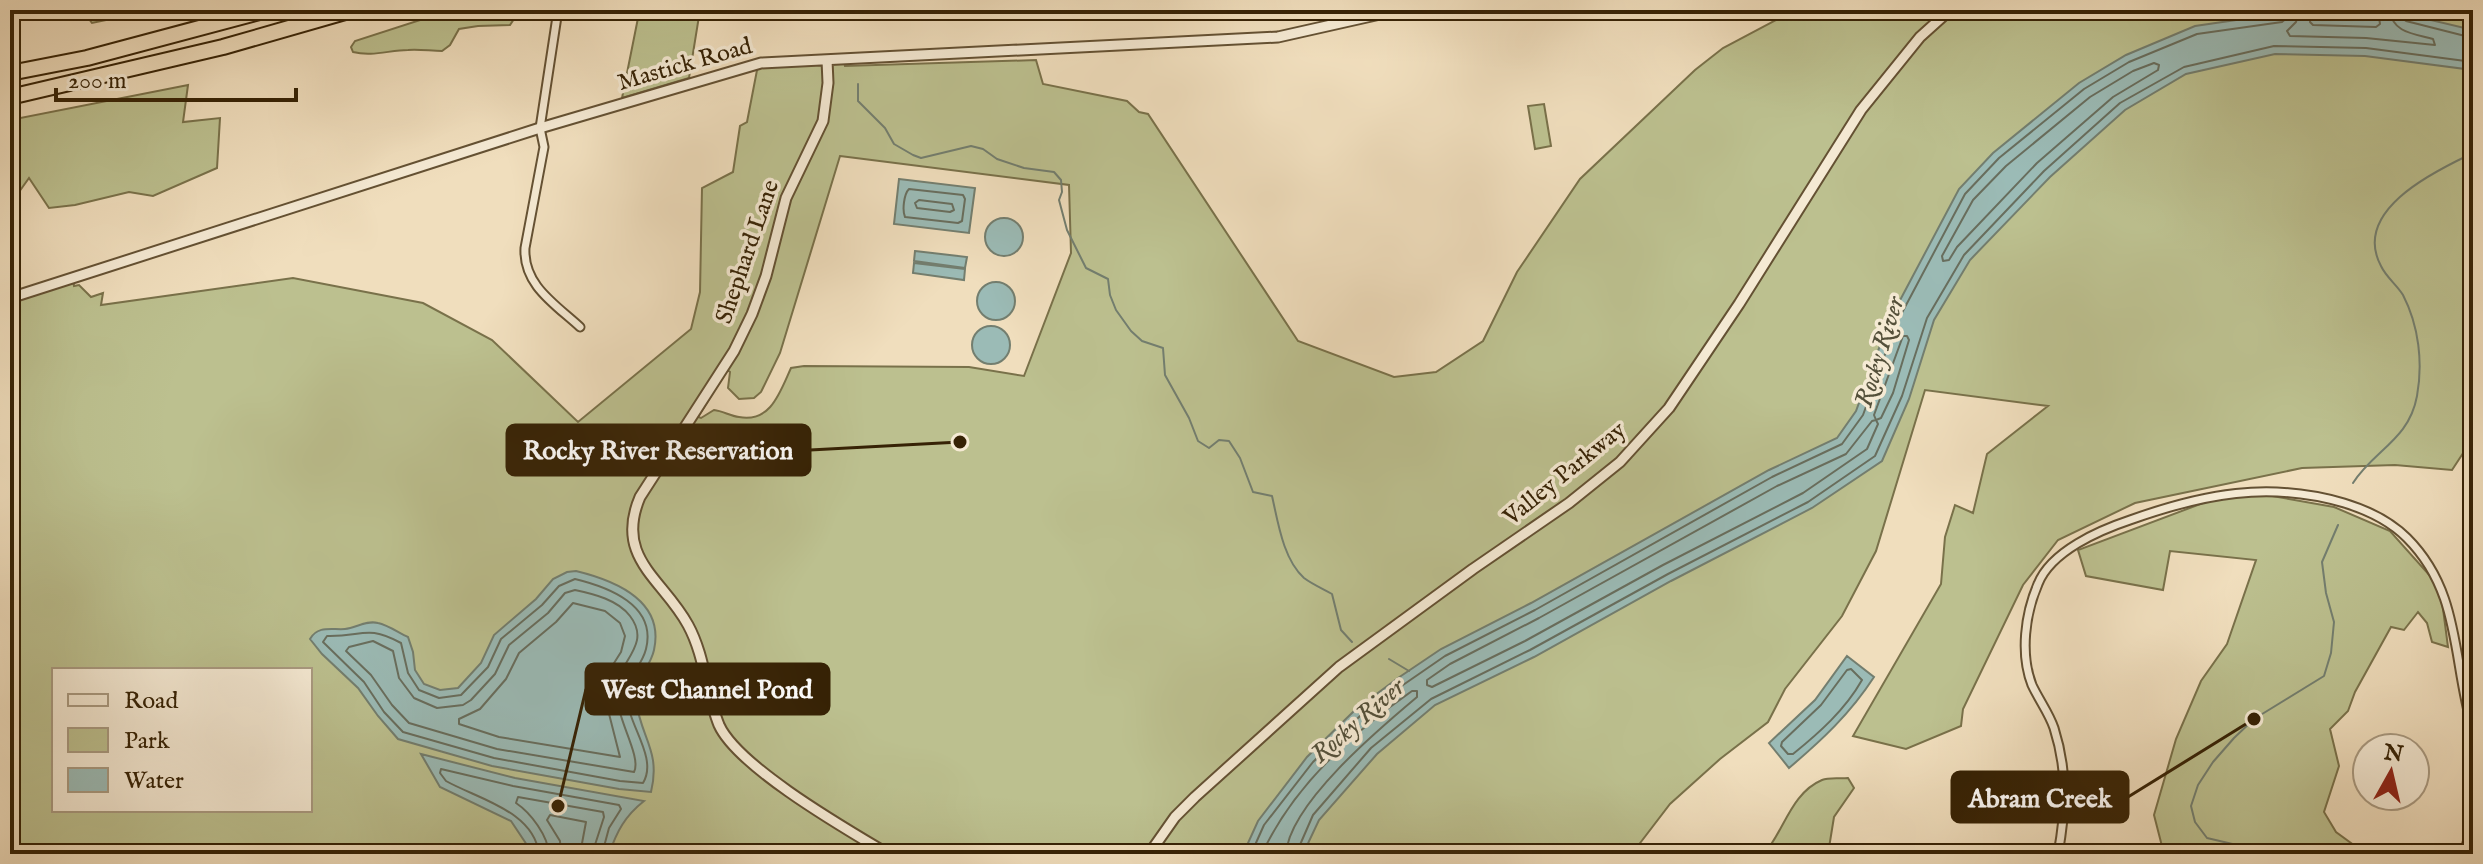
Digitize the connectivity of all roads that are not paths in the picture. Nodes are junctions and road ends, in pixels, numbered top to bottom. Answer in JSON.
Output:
{"nodes":[{"id":1,"x":267,"y":10,"type":"edge"},
{"id":2,"x":352,"y":10,"type":"edge"},
{"id":3,"x":558,"y":10,"type":"edge"},
{"id":4,"x":1398,"y":10,"type":"edge"},
{"id":5,"x":1950,"y":10,"type":"edge"},
{"id":6,"x":827,"y":60,"type":"junction"},
{"id":7,"x":10,"y":73,"type":"edge"},
{"id":8,"x":10,"y":97,"type":"edge"},
{"id":9,"x":540,"y":128,"type":"junction"},
{"id":10,"x":10,"y":298,"type":"edge"},
{"id":11,"x":580,"y":327,"type":"dead end"},
{"id":12,"x":2473,"y":730,"type":"edge"},
{"id":13,"x":2473,"y":821,"type":"edge"},
{"id":14,"x":888,"y":854,"type":"edge"},
{"id":15,"x":1149,"y":854,"type":"edge"},
{"id":16,"x":2058,"y":854,"type":"edge"},
{"id":17,"x":2464,"y":854,"type":"edge"}],
"edges":[{"from":1,"to":7,"type":"highway"},
{"from":2,"to":8,"type":"highway"},
{"from":3,"to":9,"type":"street"},
{"from":4,"to":6,"type":"street","name":"Mastick Road"},
{"from":5,"to":15,"type":"street","name":"Valley Parkway"},
{"from":6,"to":9,"type":"street","name":"Mastick Road"},
{"from":6,"to":14,"type":"street","name":"Shephard Lane"},
{"from":9,"to":10,"type":"street","name":"Mastick Road"},
{"from":9,"to":11,"type":"street"},
{"from":12,"to":16,"type":"street"},
{"from":13,"to":17,"type":"street"}]}
